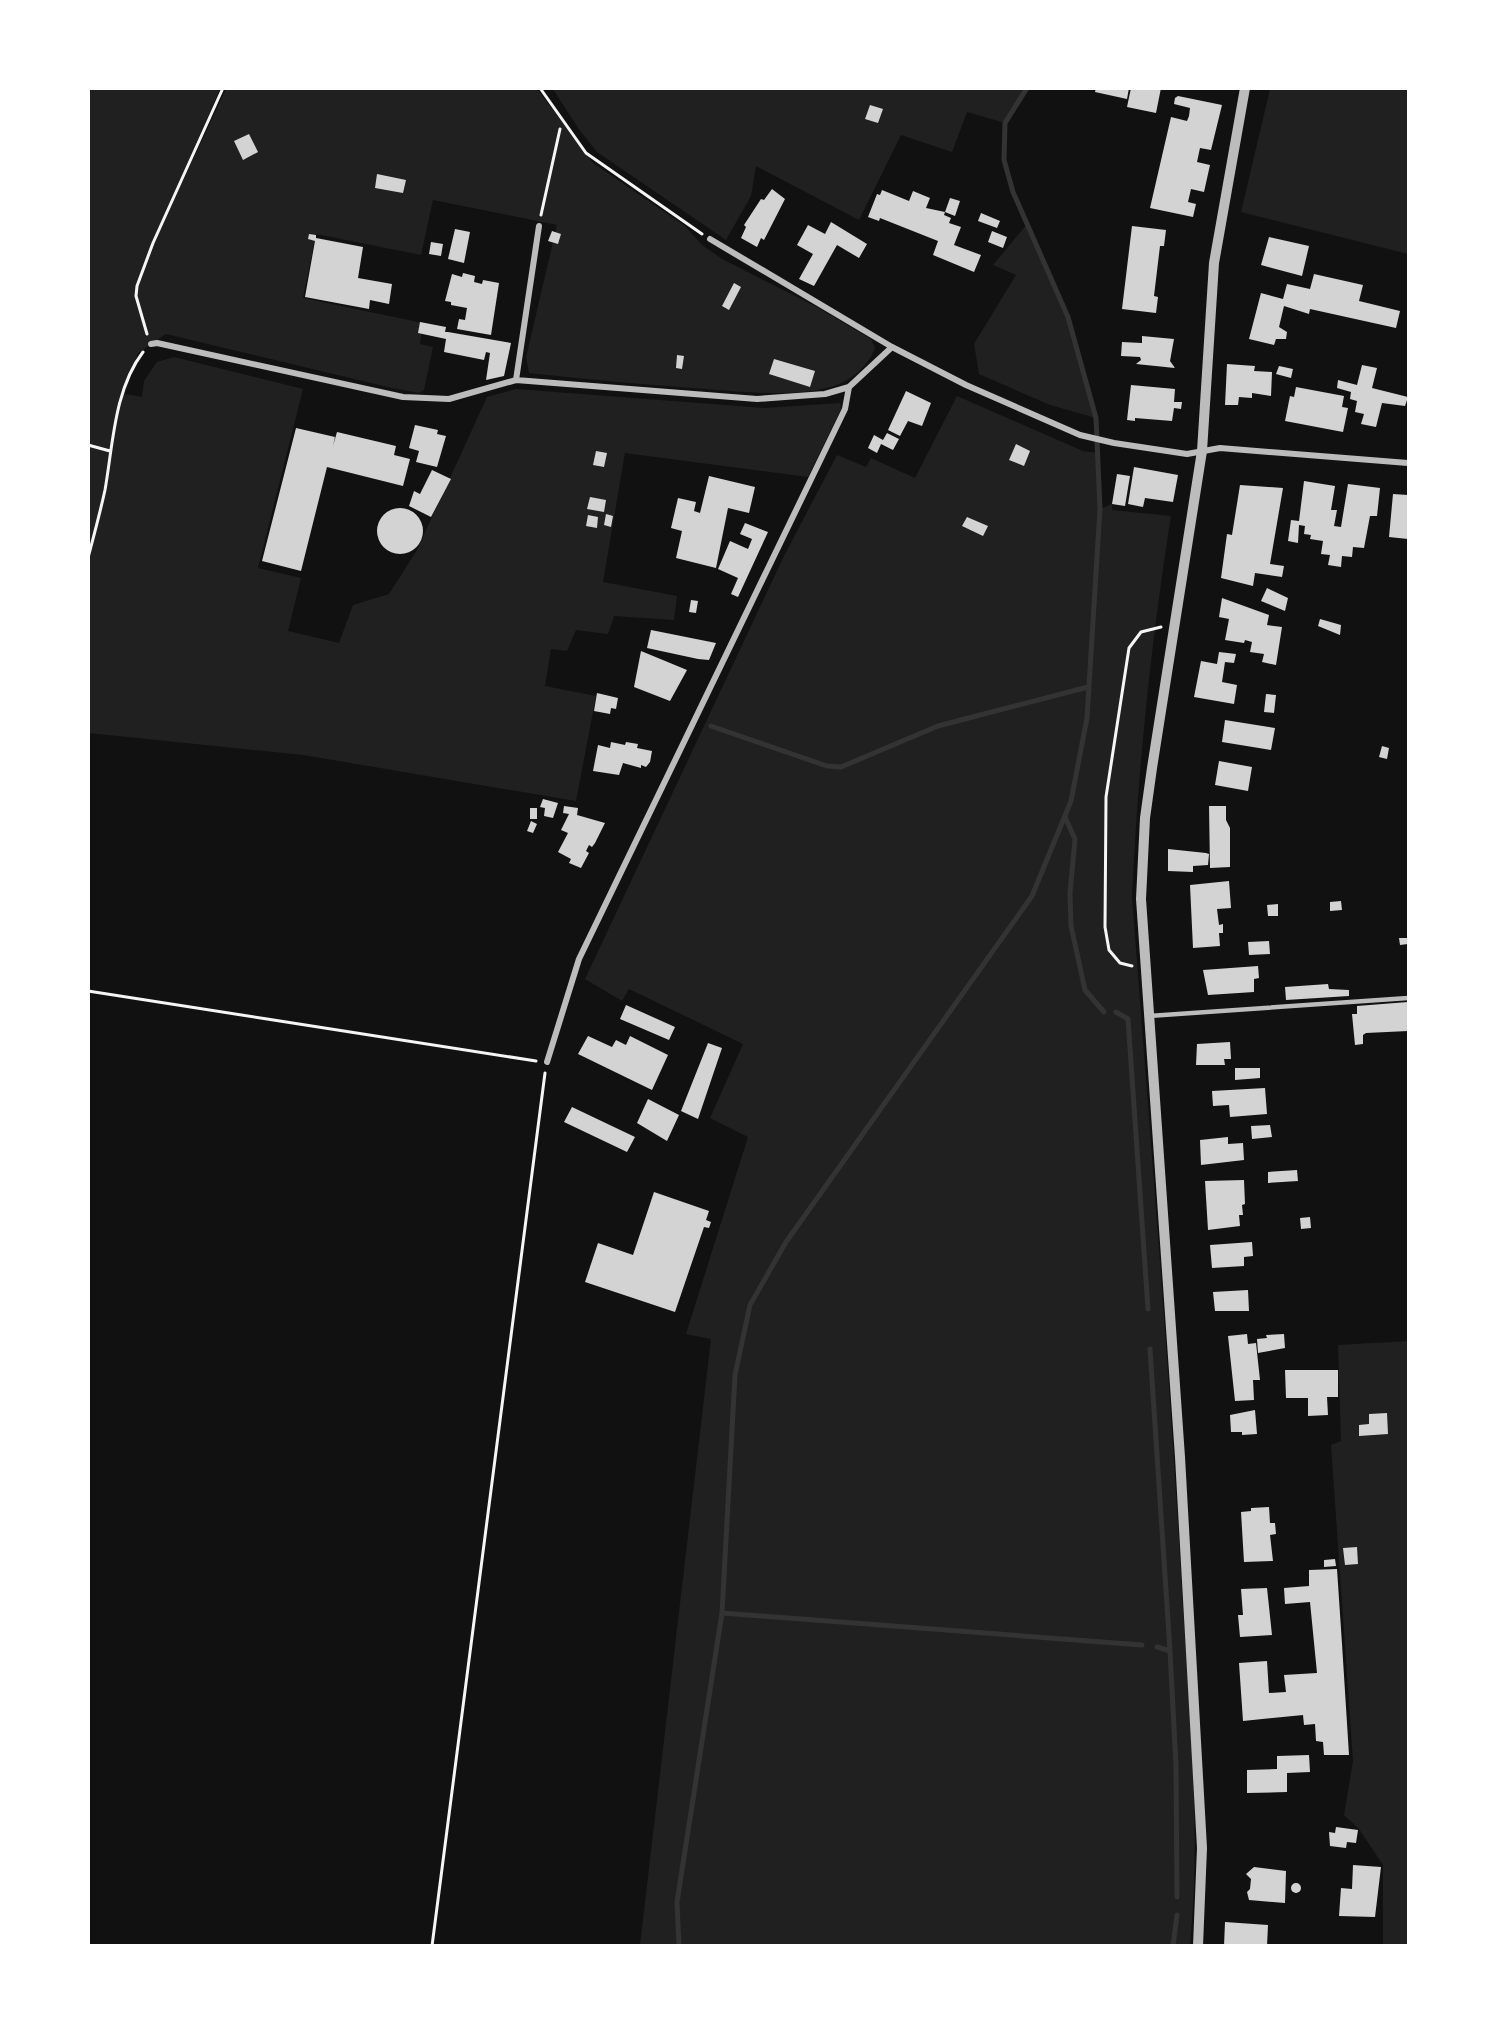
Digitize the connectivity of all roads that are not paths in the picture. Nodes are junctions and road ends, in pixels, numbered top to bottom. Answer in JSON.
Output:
{"nodes":[{"id":1,"x":1245,"y":88,"type":"edge"},
{"id":2,"x":539,"y":226,"type":"road end"},
{"id":3,"x":710,"y":239,"type":"road end"},
{"id":4,"x":151,"y":344,"type":"road end"},
{"id":5,"x":892,"y":346,"type":"junction"},
{"id":6,"x":516,"y":380,"type":"junction"},
{"id":7,"x":849,"y":387,"type":"junction"},
{"id":8,"x":1202,"y":451,"type":"junction"},
{"id":9,"x":1408,"y":463,"type":"edge"},
{"id":10,"x":1408,"y":998,"type":"edge"},
{"id":11,"x":1149,"y":1016,"type":"junction"},
{"id":12,"x":546,"y":1062,"type":"road end"},
{"id":13,"x":1198,"y":1946,"type":"edge"}],
"edges":[{"from":1,"to":8,"type":"street"},
{"from":2,"to":6,"type":"street"},
{"from":3,"to":5,"type":"street"},
{"from":4,"to":6,"type":"street"},
{"from":5,"to":7,"type":"street"},
{"from":5,"to":8,"type":"street"},
{"from":6,"to":7,"type":"street"},
{"from":7,"to":12,"type":"street"},
{"from":8,"to":9,"type":"street"},
{"from":8,"to":11,"type":"street"},
{"from":10,"to":11,"type":"lane"},
{"from":11,"to":13,"type":"street"}]}
